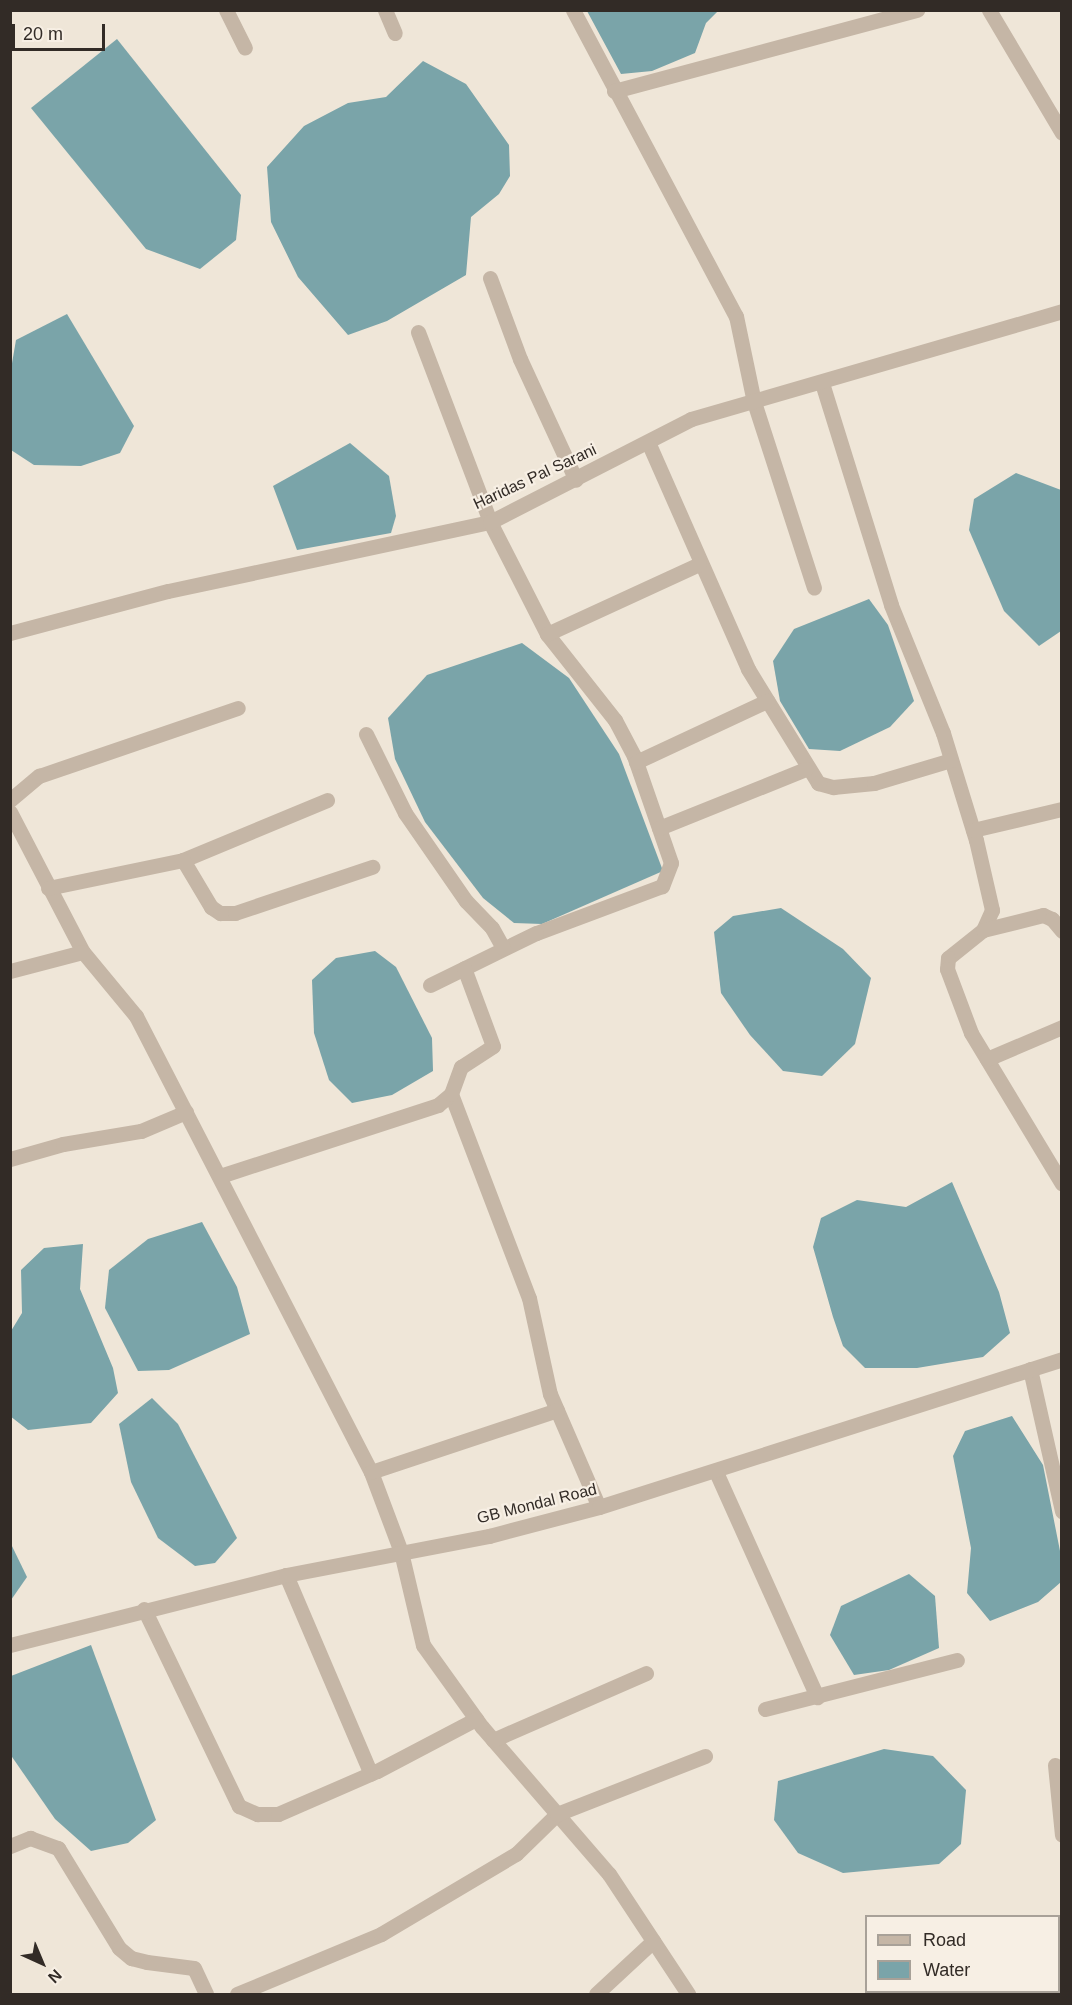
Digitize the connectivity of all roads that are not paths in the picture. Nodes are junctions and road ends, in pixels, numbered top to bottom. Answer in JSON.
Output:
{"nodes":[{"id":1,"x":226,"y":10,"type":"edge"},
{"id":2,"x":385,"y":10,"type":"edge"},
{"id":3,"x":573,"y":10,"type":"edge"},
{"id":4,"x":917,"y":10,"type":"edge"},
{"id":5,"x":989,"y":10,"type":"edge"},
{"id":6,"x":395,"y":33,"type":"dead end"},
{"id":7,"x":245,"y":48,"type":"dead end"},
{"id":8,"x":614,"y":91,"type":"junction"},
{"id":9,"x":1062,"y":133,"type":"edge"},
{"id":10,"x":490,"y":278,"type":"dead end"},
{"id":11,"x":1062,"y":311,"type":"edge"},
{"id":12,"x":418,"y":332,"type":"dead end"},
{"id":13,"x":822,"y":383,"type":"junction"},
{"id":14,"x":754,"y":402,"type":"junction"},
{"id":15,"x":648,"y":442,"type":"junction"},
{"id":16,"x":576,"y":480,"type":"junction"},
{"id":17,"x":490,"y":522,"type":"junction"},
{"id":18,"x":699,"y":564,"type":"junction"},
{"id":19,"x":814,"y":588,"type":"dead end"},
{"id":20,"x":10,"y":633,"type":"edge"},
{"id":21,"x":547,"y":634,"type":"junction"},
{"id":22,"x":767,"y":701,"type":"junction"},
{"id":23,"x":238,"y":708,"type":"dead end"},
{"id":24,"x":366,"y":734,"type":"dead end"},
{"id":25,"x":951,"y":760,"type":"junction"},
{"id":26,"x":636,"y":762,"type":"junction"},
{"id":27,"x":806,"y":769,"type":"junction"},
{"id":28,"x":10,"y":800,"type":"edge"},
{"id":29,"x":327,"y":800,"type":"dead end"},
{"id":30,"x":1062,"y":809,"type":"edge"},
{"id":31,"x":10,"y":812,"type":"edge"},
{"id":32,"x":659,"y":828,"type":"junction"},
{"id":33,"x":973,"y":830,"type":"junction"},
{"id":34,"x":183,"y":860,"type":"junction"},
{"id":35,"x":372,"y":867,"type":"dead end"},
{"id":36,"x":48,"y":888,"type":"junction"},
{"id":37,"x":983,"y":930,"type":"junction"},
{"id":38,"x":1062,"y":931,"type":"edge"},
{"id":39,"x":503,"y":948,"type":"junction"},
{"id":40,"x":83,"y":952,"type":"junction"},
{"id":41,"x":464,"y":968,"type":"junction"},
{"id":42,"x":10,"y":971,"type":"edge"},
{"id":43,"x":430,"y":985,"type":"dead end"},
{"id":44,"x":1060,"y":1033,"type":"edge"},
{"id":45,"x":987,"y":1059,"type":"junction"},
{"id":46,"x":451,"y":1094,"type":"junction"},
{"id":47,"x":186,"y":1112,"type":"junction"},
{"id":48,"x":10,"y":1159,"type":"edge"},
{"id":49,"x":220,"y":1176,"type":"junction"},
{"id":50,"x":1062,"y":1184,"type":"edge"},
{"id":51,"x":1062,"y":1359,"type":"edge"},
{"id":52,"x":1030,"y":1369,"type":"junction"},
{"id":53,"x":557,"y":1410,"type":"junction"},
{"id":54,"x":371,"y":1472,"type":"junction"},
{"id":55,"x":716,"y":1472,"type":"junction"},
{"id":56,"x":599,"y":1507,"type":"junction"},
{"id":57,"x":1062,"y":1511,"type":"edge"},
{"id":58,"x":401,"y":1552,"type":"junction"},
{"id":59,"x":286,"y":1575,"type":"junction"},
{"id":60,"x":144,"y":1609,"type":"junction"},
{"id":61,"x":10,"y":1645,"type":"edge"},
{"id":62,"x":957,"y":1660,"type":"dead end"},
{"id":63,"x":646,"y":1673,"type":"dead end"},
{"id":64,"x":818,"y":1697,"type":"junction"},
{"id":65,"x":765,"y":1709,"type":"dead end"},
{"id":66,"x":476,"y":1719,"type":"junction"},
{"id":67,"x":493,"y":1740,"type":"junction"},
{"id":68,"x":705,"y":1756,"type":"dead end"},
{"id":69,"x":1055,"y":1765,"type":"dead end"},
{"id":70,"x":371,"y":1774,"type":"junction"},
{"id":71,"x":557,"y":1814,"type":"junction"},
{"id":72,"x":1062,"y":1835,"type":"edge"},
{"id":73,"x":10,"y":1846,"type":"edge"},
{"id":74,"x":653,"y":1941,"type":"junction"},
{"id":75,"x":206,"y":1995,"type":"edge"},
{"id":76,"x":237,"y":1995,"type":"edge"},
{"id":77,"x":596,"y":1995,"type":"edge"},
{"id":78,"x":688,"y":1995,"type":"edge"}],
"edges":[{"from":1,"to":7,"type":"street"},
{"from":2,"to":6,"type":"street"},
{"from":3,"to":8,"type":"street"},
{"from":4,"to":8,"type":"street"},
{"from":5,"to":9,"type":"street"},
{"from":8,"to":14,"type":"street"},
{"from":10,"to":16,"type":"street"},
{"from":11,"to":13,"type":"street","name":"Haridas Pal Sarani"},
{"from":12,"to":17,"type":"street"},
{"from":13,"to":14,"type":"street","name":"Haridas Pal Sarani"},
{"from":13,"to":25,"type":"street"},
{"from":14,"to":15,"type":"street","name":"Haridas Pal Sarani"},
{"from":14,"to":19,"type":"street"},
{"from":15,"to":16,"type":"street","name":"Haridas Pal Sarani"},
{"from":15,"to":18,"type":"street"},
{"from":16,"to":17,"type":"street","name":"Haridas Pal Sarani"},
{"from":17,"to":20,"type":"street","name":"Haridas Pal Sarani"},
{"from":17,"to":21,"type":"street"},
{"from":18,"to":21,"type":"street"},
{"from":18,"to":22,"type":"street"},
{"from":21,"to":26,"type":"street"},
{"from":22,"to":26,"type":"street"},
{"from":22,"to":27,"type":"street"},
{"from":23,"to":28,"type":"street"},
{"from":24,"to":39,"type":"street"},
{"from":25,"to":27,"type":"street"},
{"from":25,"to":33,"type":"street"},
{"from":26,"to":32,"type":"street"},
{"from":27,"to":32,"type":"street"},
{"from":29,"to":34,"type":"street"},
{"from":30,"to":33,"type":"street"},
{"from":31,"to":36,"type":"street"},
{"from":32,"to":39,"type":"street"},
{"from":33,"to":37,"type":"street"},
{"from":34,"to":35,"type":"street"},
{"from":34,"to":36,"type":"street"},
{"from":36,"to":40,"type":"street"},
{"from":37,"to":38,"type":"street"},
{"from":37,"to":45,"type":"street"},
{"from":39,"to":41,"type":"street"},
{"from":40,"to":42,"type":"street"},
{"from":40,"to":47,"type":"street"},
{"from":41,"to":43,"type":"street"},
{"from":41,"to":46,"type":"street"},
{"from":44,"to":45,"type":"street"},
{"from":45,"to":50,"type":"street"},
{"from":46,"to":49,"type":"street"},
{"from":46,"to":53,"type":"street"},
{"from":47,"to":48,"type":"street"},
{"from":47,"to":49,"type":"street"},
{"from":49,"to":54,"type":"street"},
{"from":51,"to":52,"type":"street","name":"GB Mondal Road"},
{"from":52,"to":55,"type":"street","name":"GB Mondal Road"},
{"from":52,"to":57,"type":"street"},
{"from":53,"to":54,"type":"street"},
{"from":53,"to":56,"type":"street"},
{"from":54,"to":58,"type":"street"},
{"from":55,"to":56,"type":"street","name":"GB Mondal Road"},
{"from":55,"to":64,"type":"street"},
{"from":56,"to":58,"type":"street","name":"GB Mondal Road"},
{"from":58,"to":59,"type":"street","name":"GB Mondal Road"},
{"from":58,"to":66,"type":"street"},
{"from":59,"to":60,"type":"street","name":"GB Mondal Road"},
{"from":59,"to":70,"type":"street"},
{"from":60,"to":61,"type":"street","name":"GB Mondal Road"},
{"from":60,"to":70,"type":"street"},
{"from":62,"to":64,"type":"street"},
{"from":63,"to":67,"type":"street"},
{"from":64,"to":65,"type":"street"},
{"from":66,"to":67,"type":"street"},
{"from":66,"to":70,"type":"street"},
{"from":67,"to":71,"type":"street"},
{"from":68,"to":71,"type":"street"},
{"from":69,"to":72,"type":"street"},
{"from":71,"to":74,"type":"street"},
{"from":71,"to":76,"type":"street"},
{"from":73,"to":75,"type":"street"},
{"from":74,"to":77,"type":"street"},
{"from":74,"to":78,"type":"street"}]}
